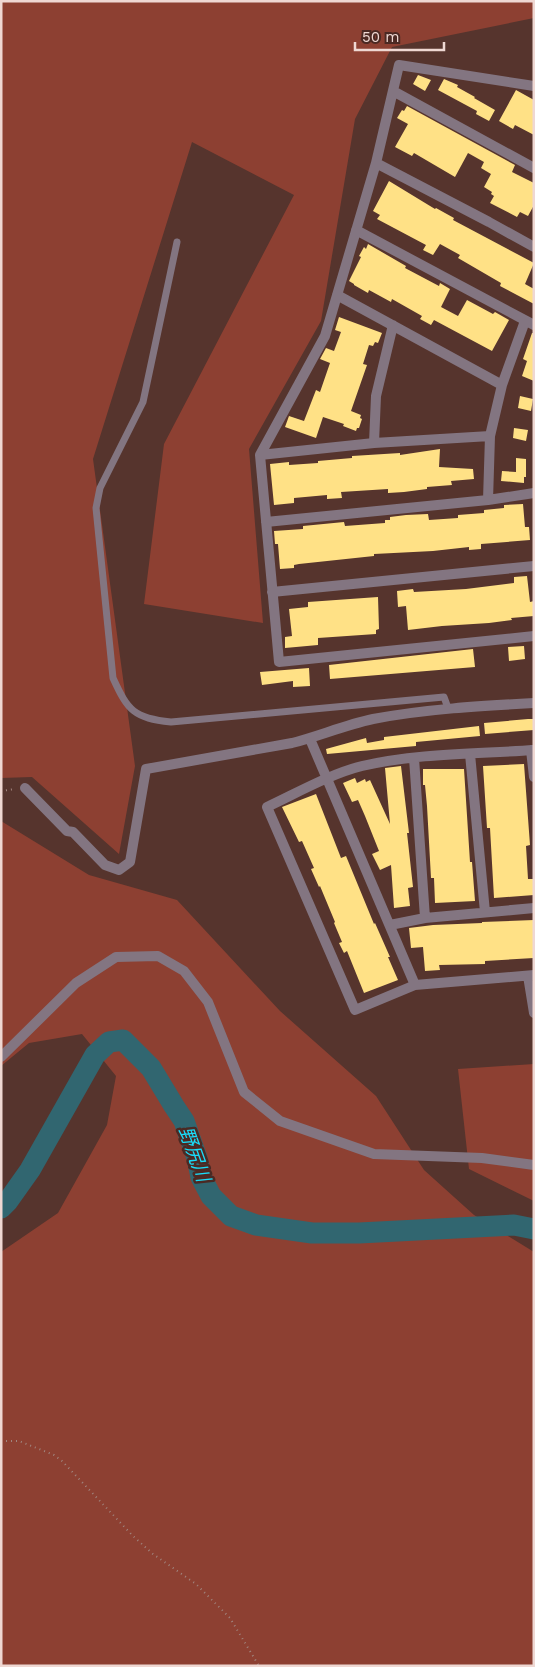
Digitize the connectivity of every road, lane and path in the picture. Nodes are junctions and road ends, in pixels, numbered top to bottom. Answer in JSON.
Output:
{"nodes":[{"id":1,"x":534,"y":86,"type":"edge"},
{"id":2,"x":393,"y":91,"type":"junction"},
{"id":3,"x":376,"y":163,"type":"junction"},
{"id":4,"x":534,"y":168,"type":"edge"},
{"id":5,"x":356,"y":230,"type":"junction"},
{"id":6,"x":177,"y":242,"type":"dead end"},
{"id":7,"x":534,"y":247,"type":"edge"},
{"id":8,"x":337,"y":295,"type":"junction"},
{"id":9,"x":530,"y":323,"type":"edge"},
{"id":10,"x":393,"y":324,"type":"junction"},
{"id":11,"x":502,"y":385,"type":"junction"},
{"id":12,"x":490,"y":436,"type":"junction"},
{"id":13,"x":374,"y":443,"type":"junction"},
{"id":14,"x":260,"y":455,"type":"junction"},
{"id":15,"x":534,"y":494,"type":"edge"},
{"id":16,"x":488,"y":500,"type":"junction"},
{"id":17,"x":266,"y":522,"type":"junction"},
{"id":18,"x":534,"y":566,"type":"edge"},
{"id":19,"x":272,"y":592,"type":"junction"},
{"id":20,"x":534,"y":636,"type":"edge"},
{"id":21,"x":534,"y":703,"type":"edge"},
{"id":22,"x":448,"y":708,"type":"junction"},
{"id":23,"x":310,"y":739,"type":"junction"},
{"id":24,"x":532,"y":750,"type":"edge"},
{"id":25,"x":470,"y":754,"type":"junction"},
{"id":26,"x":414,"y":758,"type":"junction"},
{"id":27,"x":534,"y":777,"type":"edge"},
{"id":28,"x":328,"y":779,"type":"junction"},
{"id":29,"x":25,"y":788,"type":"joint"},
{"id":30,"x":1,"y":791,"type":"edge"},
{"id":31,"x":534,"y":908,"type":"edge"},
{"id":32,"x":486,"y":912,"type":"junction"},
{"id":33,"x":424,"y":918,"type":"junction"},
{"id":34,"x":390,"y":925,"type":"junction"},
{"id":35,"x":531,"y":975,"type":"edge"},
{"id":36,"x":415,"y":986,"type":"junction"},
{"id":37,"x":534,"y":1013,"type":"edge"},
{"id":38,"x":1,"y":1057,"type":"edge"},
{"id":39,"x":534,"y":1165,"type":"edge"},
{"id":40,"x":1,"y":1441,"type":"edge"},
{"id":41,"x":259,"y":1666,"type":"edge"}],
"edges":[{"from":1,"to":2,"type":"street"},
{"from":2,"to":3,"type":"street"},
{"from":2,"to":4,"type":"street"},
{"from":3,"to":5,"type":"street"},
{"from":3,"to":7,"type":"street"},
{"from":5,"to":8,"type":"street"},
{"from":5,"to":9,"type":"street"},
{"from":6,"to":22,"type":"lane"},
{"from":8,"to":10,"type":"street"},
{"from":8,"to":14,"type":"street"},
{"from":9,"to":11,"type":"street"},
{"from":10,"to":11,"type":"street"},
{"from":10,"to":13,"type":"street"},
{"from":11,"to":12,"type":"street"},
{"from":12,"to":13,"type":"street"},
{"from":12,"to":16,"type":"street"},
{"from":13,"to":14,"type":"street"},
{"from":14,"to":17,"type":"street"},
{"from":15,"to":16,"type":"street"},
{"from":16,"to":17,"type":"street"},
{"from":17,"to":19,"type":"street"},
{"from":18,"to":19,"type":"street"},
{"from":19,"to":20,"type":"street"},
{"from":21,"to":22,"type":"street"},
{"from":22,"to":23,"type":"street"},
{"from":23,"to":28,"type":"street"},
{"from":23,"to":29,"type":"street"},
{"from":24,"to":25,"type":"street"},
{"from":24,"to":27,"type":"street"},
{"from":25,"to":26,"type":"street"},
{"from":25,"to":32,"type":"street"},
{"from":26,"to":28,"type":"street"},
{"from":26,"to":33,"type":"street"},
{"from":28,"to":34,"type":"street"},
{"from":28,"to":36,"type":"street"},
{"from":29,"to":30,"type":"path"},
{"from":31,"to":32,"type":"street"},
{"from":32,"to":33,"type":"street"},
{"from":33,"to":34,"type":"street"},
{"from":34,"to":36,"type":"street"},
{"from":35,"to":36,"type":"street"},
{"from":35,"to":37,"type":"street"},
{"from":38,"to":39,"type":"street"},
{"from":40,"to":41,"type":"path"}]}
